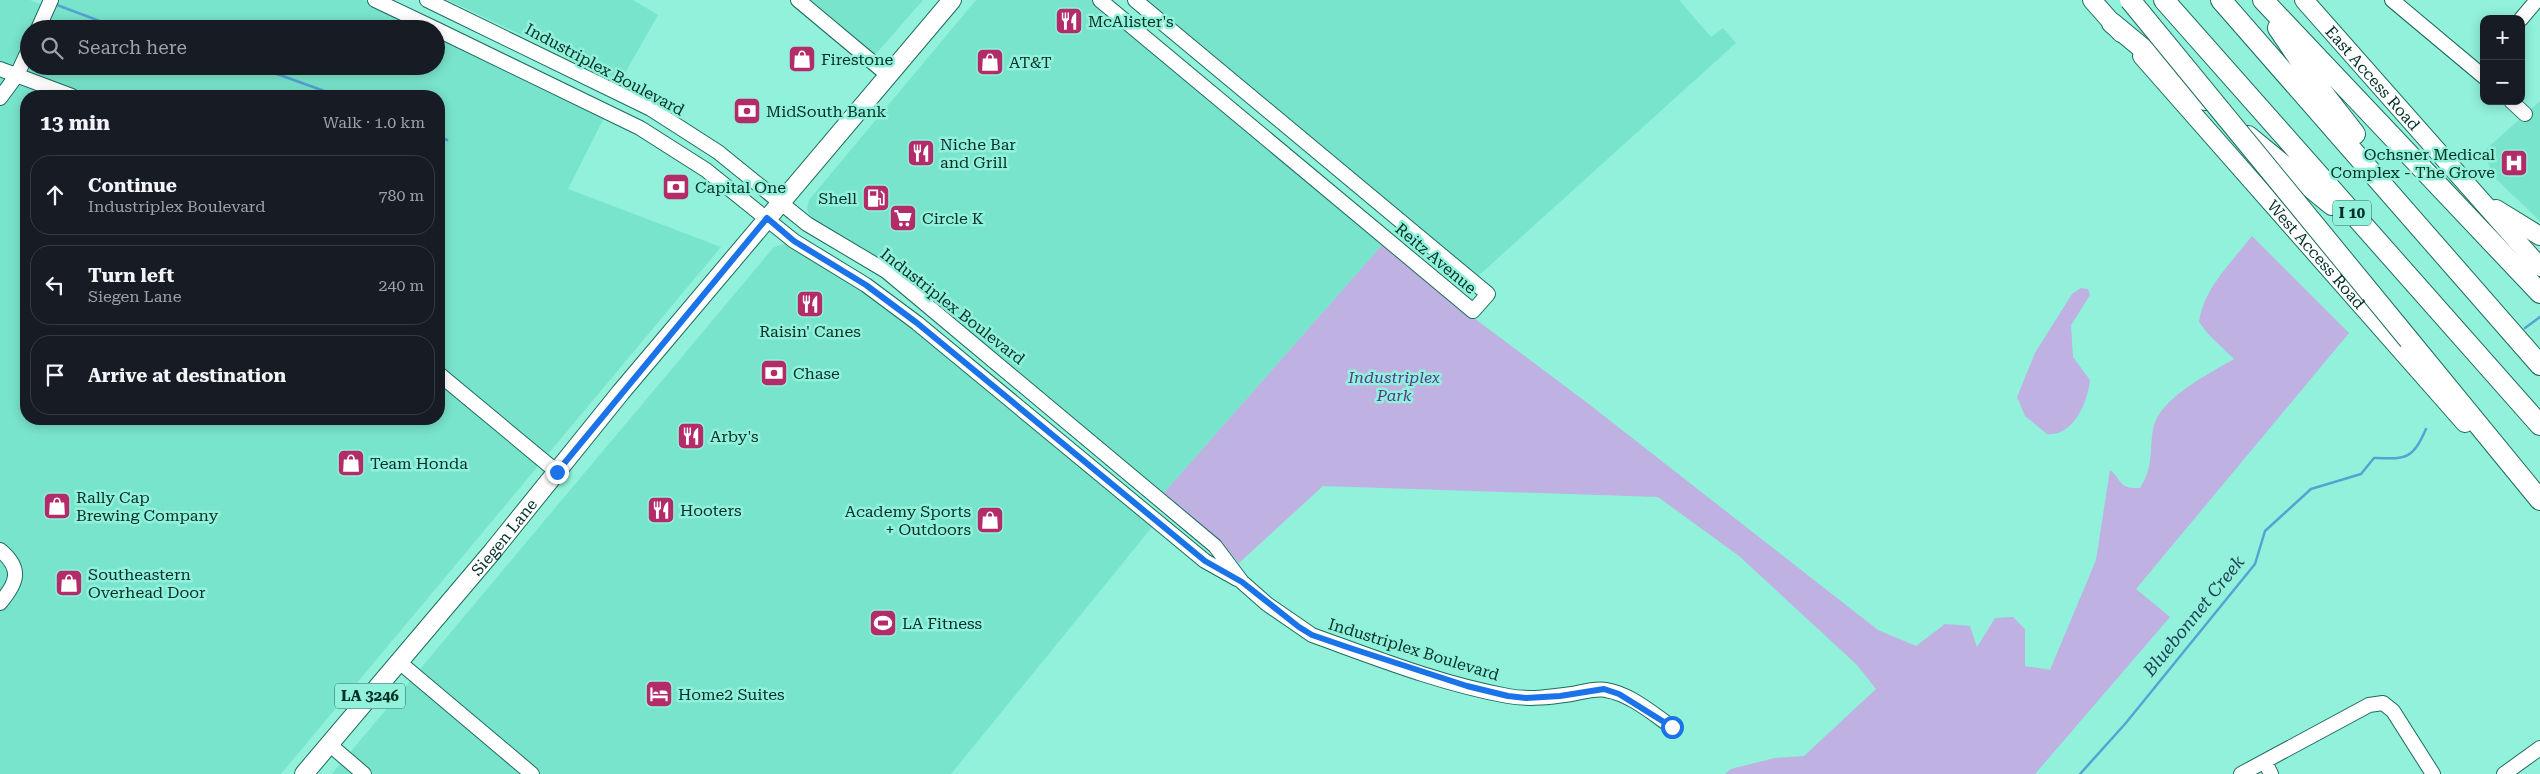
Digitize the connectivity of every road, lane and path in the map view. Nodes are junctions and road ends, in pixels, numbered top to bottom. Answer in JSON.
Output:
{"nodes":[{"id":1,"x":51,"y":0,"type":"edge"},
{"id":2,"x":375,"y":0,"type":"edge"},
{"id":3,"x":427,"y":0,"type":"edge"},
{"id":4,"x":798,"y":0,"type":"edge"},
{"id":5,"x":952,"y":0,"type":"edge"},
{"id":6,"x":1100,"y":0,"type":"edge"},
{"id":7,"x":1135,"y":0,"type":"edge"},
{"id":8,"x":2092,"y":0,"type":"edge"},
{"id":9,"x":2130,"y":0,"type":"edge"},
{"id":10,"x":2164,"y":0,"type":"edge"},
{"id":11,"x":2221,"y":0,"type":"edge"},
{"id":12,"x":2262,"y":0,"type":"edge"},
{"id":13,"x":2304,"y":0,"type":"edge"},
{"id":14,"x":2392,"y":0,"type":"edge"},
{"id":15,"x":2536,"y":0,"type":"edge"},
{"id":16,"x":2524,"y":15,"type":"edge"},
{"id":17,"x":42,"y":20,"type":"edge"},
{"id":18,"x":417,"y":20,"type":"edge"},
{"id":19,"x":2112,"y":23,"type":"junction"},
{"id":20,"x":445,"y":33,"type":"edge"},
{"id":21,"x":20,"y":68,"type":"edge"},
{"id":22,"x":0,"y":69,"type":"edge"},
{"id":23,"x":2480,"y":69,"type":"edge"},
{"id":24,"x":17,"y":75,"type":"junction"},
{"id":25,"x":889,"y":76,"type":"junction"},
{"id":26,"x":56,"y":90,"type":"edge"},
{"id":27,"x":0,"y":98,"type":"edge"},
{"id":28,"x":2515,"y":105,"type":"edge"},
{"id":29,"x":2525,"y":114,"type":"dead end"},
{"id":30,"x":2479,"y":198,"type":"junction"},
{"id":31,"x":780,"y":203,"type":"junction"},
{"id":32,"x":767,"y":218,"type":"junction"},
{"id":33,"x":2540,"y":236,"type":"edge"},
{"id":34,"x":2380,"y":245,"type":"junction"},
{"id":35,"x":2540,"y":267,"type":"edge"},
{"id":36,"x":2471,"y":287,"type":"junction"},
{"id":37,"x":2540,"y":293,"type":"edge"},
{"id":38,"x":2540,"y":365,"type":"edge"},
{"id":39,"x":445,"y":379,"type":"edge"},
{"id":40,"x":2540,"y":425,"type":"edge"},
{"id":41,"x":557,"y":472,"type":"junction"},
{"id":42,"x":2540,"y":500,"type":"edge"},
{"id":43,"x":2540,"y":508,"type":"edge"},
{"id":44,"x":0,"y":550,"type":"edge"},
{"id":45,"x":1242,"y":582,"type":"junction"},
{"id":46,"x":0,"y":603,"type":"edge"},
{"id":47,"x":398,"y":661,"type":"junction"},
{"id":48,"x":1672,"y":727,"type":"dead end"},
{"id":49,"x":329,"y":744,"type":"junction"},
{"id":50,"x":2540,"y":748,"type":"edge"},
{"id":51,"x":2268,"y":768,"type":"edge"},
{"id":52,"x":304,"y":774,"type":"edge"},
{"id":53,"x":364,"y":774,"type":"edge"},
{"id":54,"x":532,"y":774,"type":"edge"},
{"id":55,"x":2242,"y":774,"type":"edge"},
{"id":56,"x":2433,"y":774,"type":"edge"},
{"id":57,"x":2504,"y":774,"type":"edge"}],
"edges":[{"from":1,"to":17,"type":"street"},
{"from":2,"to":18,"type":"street","name":"Industriplex Boulevard"},
{"from":3,"to":31,"type":"street","name":"Industriplex Boulevard"},
{"from":4,"to":25,"type":"street"},
{"from":5,"to":25,"type":"main road","name":"Siegen Lane","number":"LA 3246"},
{"from":6,"to":7,"type":"street","name":"Reitz Avenue"},
{"from":8,"to":19,"type":"main road","name":"West Access Road"},
{"from":9,"to":42,"type":"highway","bridge":true},
{"from":10,"to":34,"type":"highway","number":"I 10"},
{"from":11,"to":36,"type":"highway","number":"I 10"},
{"from":12,"to":36,"type":"highway"},
{"from":12,"to":37,"type":"highway"},
{"from":13,"to":30,"type":"main road","name":"East Access Road"},
{"from":14,"to":23,"type":"street"},
{"from":15,"to":16,"type":"street"},
{"from":19,"to":34,"type":"highway"},
{"from":19,"to":43,"type":"main road","name":"West Access Road"},
{"from":20,"to":32,"type":"street","name":"Industriplex Boulevard"},
{"from":21,"to":24,"type":"street"},
{"from":22,"to":24,"type":"street"},
{"from":24,"to":26,"type":"street"},
{"from":24,"to":27,"type":"street"},
{"from":25,"to":31,"type":"main road","name":"Siegen Lane","number":"LA 3246"},
{"from":28,"to":29,"type":"street"},
{"from":30,"to":33,"type":"main road"},
{"from":30,"to":35,"type":"main road","name":"East Access Road"},
{"from":31,"to":32,"type":"main road","name":"Siegen Lane","number":"LA 3246"},
{"from":31,"to":45,"type":"street","name":"Industriplex Boulevard"},
{"from":32,"to":41,"type":"main road","name":"Siegen Lane","number":"LA 3246"},
{"from":32,"to":45,"type":"street","name":"Industriplex Boulevard"},
{"from":34,"to":40,"type":"highway","number":"I 10"},
{"from":36,"to":38,"type":"highway","number":"I 10"},
{"from":39,"to":41,"type":"street"},
{"from":41,"to":47,"type":"main road","name":"Siegen Lane","number":"LA 3246"},
{"from":44,"to":46,"type":"street"},
{"from":45,"to":48,"type":"street","name":"Industriplex Boulevard"},
{"from":47,"to":49,"type":"main road","name":"Siegen Lane","number":"LA 3246"},
{"from":47,"to":54,"type":"street"},
{"from":49,"to":52,"type":"main road","name":"Siegen Lane","number":"LA 3246"},
{"from":49,"to":53,"type":"street"},
{"from":50,"to":57,"type":"street"},
{"from":51,"to":55,"type":"street"},
{"from":51,"to":56,"type":"street"}]}
